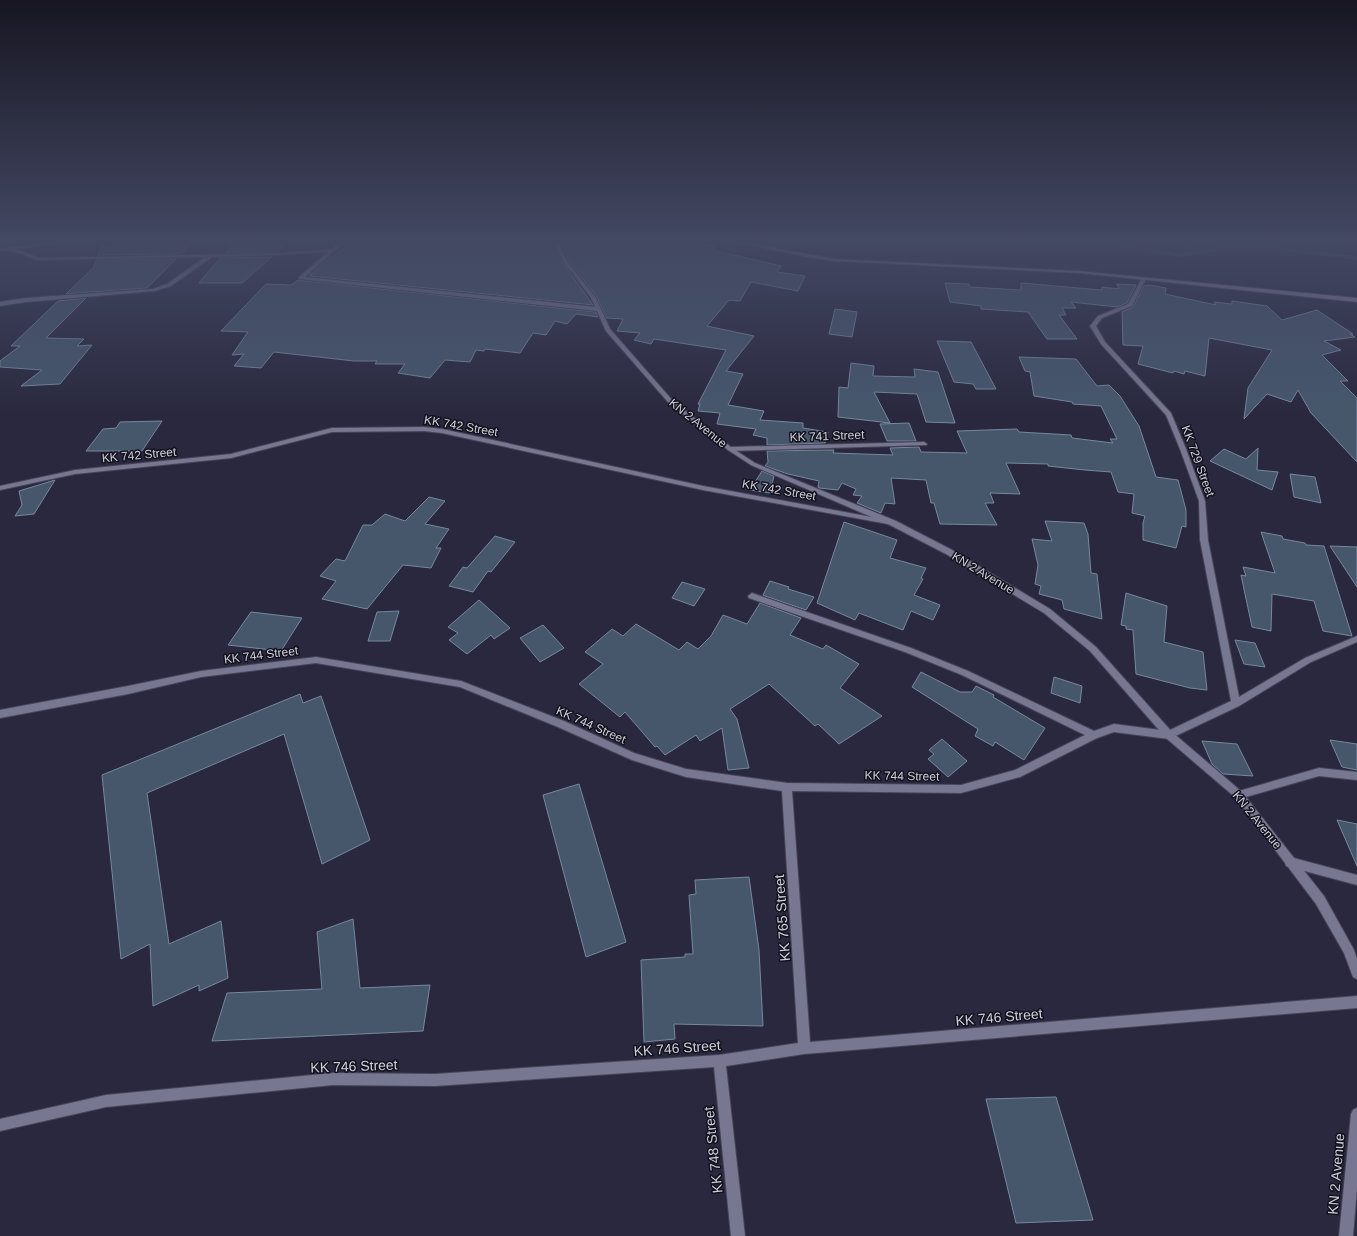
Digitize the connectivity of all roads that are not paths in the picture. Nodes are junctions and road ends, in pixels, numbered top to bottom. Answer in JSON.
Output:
{"nodes":[{"id":1,"x":30,"y":300,"type":"edge"},
{"id":2,"x":515,"y":300,"type":"edge"},
{"id":3,"x":594,"y":300,"type":"edge"},
{"id":4,"x":1133,"y":300,"type":"edge"},
{"id":5,"x":1,"y":304,"type":"edge"},
{"id":6,"x":597,"y":308,"type":"junction"},
{"id":7,"x":924,"y":444,"type":"dead end"},
{"id":8,"x":730,"y":449,"type":"junction"},
{"id":9,"x":0,"y":488,"type":"edge"},
{"id":10,"x":893,"y":523,"type":"junction"},
{"id":11,"x":752,"y":596,"type":"dead end"},
{"id":12,"x":1357,"y":639,"type":"edge"},
{"id":13,"x":1236,"y":703,"type":"junction"},
{"id":14,"x":0,"y":714,"type":"edge"},
{"id":15,"x":1094,"y":736,"type":"junction"},
{"id":16,"x":1169,"y":736,"type":"junction"},
{"id":17,"x":1357,"y":776,"type":"edge"},
{"id":18,"x":787,"y":787,"type":"junction"},
{"id":19,"x":1239,"y":795,"type":"junction"},
{"id":20,"x":1290,"y":862,"type":"junction"},
{"id":21,"x":1357,"y":880,"type":"edge"},
{"id":22,"x":1357,"y":973,"type":"edge"},
{"id":23,"x":1357,"y":1002,"type":"edge"},
{"id":24,"x":804,"y":1048,"type":"junction"},
{"id":25,"x":719,"y":1061,"type":"junction"},
{"id":26,"x":1357,"y":1114,"type":"edge"},
{"id":27,"x":0,"y":1125,"type":"edge"},
{"id":28,"x":738,"y":1236,"type":"edge"},
{"id":29,"x":1346,"y":1236,"type":"edge"}],
"edges":[{"from":1,"to":5,"type":"street"},
{"from":2,"to":6,"type":"street"},
{"from":3,"to":6,"type":"street","name":"KN 2 Avenue"},
{"from":4,"to":13,"type":"street","name":"KK 729 Street"},
{"from":6,"to":8,"type":"street","name":"KN 2 Avenue"},
{"from":7,"to":8,"type":"street","name":"KK 741 Street"},
{"from":8,"to":10,"type":"street","name":"KN 2 Avenue"},
{"from":9,"to":10,"type":"street","name":"KK 742 Street"},
{"from":10,"to":16,"type":"street","name":"KN 2 Avenue"},
{"from":11,"to":15,"type":"street"},
{"from":12,"to":13,"type":"street"},
{"from":13,"to":16,"type":"street"},
{"from":14,"to":18,"type":"street","name":"KK 744 Street"},
{"from":15,"to":16,"type":"street","name":"KK 744 Street"},
{"from":15,"to":18,"type":"street","name":"KK 744 Street"},
{"from":16,"to":19,"type":"street","name":"KN 2 Avenue"},
{"from":17,"to":19,"type":"street"},
{"from":18,"to":24,"type":"street","name":"KK 765 Street"},
{"from":19,"to":20,"type":"street","name":"KN 2 Avenue"},
{"from":20,"to":21,"type":"street"},
{"from":20,"to":22,"type":"street","name":"KN 2 Avenue"},
{"from":23,"to":24,"type":"street","name":"KK 746 Street"},
{"from":24,"to":25,"type":"street","name":"KK 746 Street"},
{"from":25,"to":27,"type":"street","name":"KK 746 Street"},
{"from":25,"to":28,"type":"street","name":"KK 748 Street"},
{"from":26,"to":29,"type":"street","name":"KN 2 Avenue"}]}
